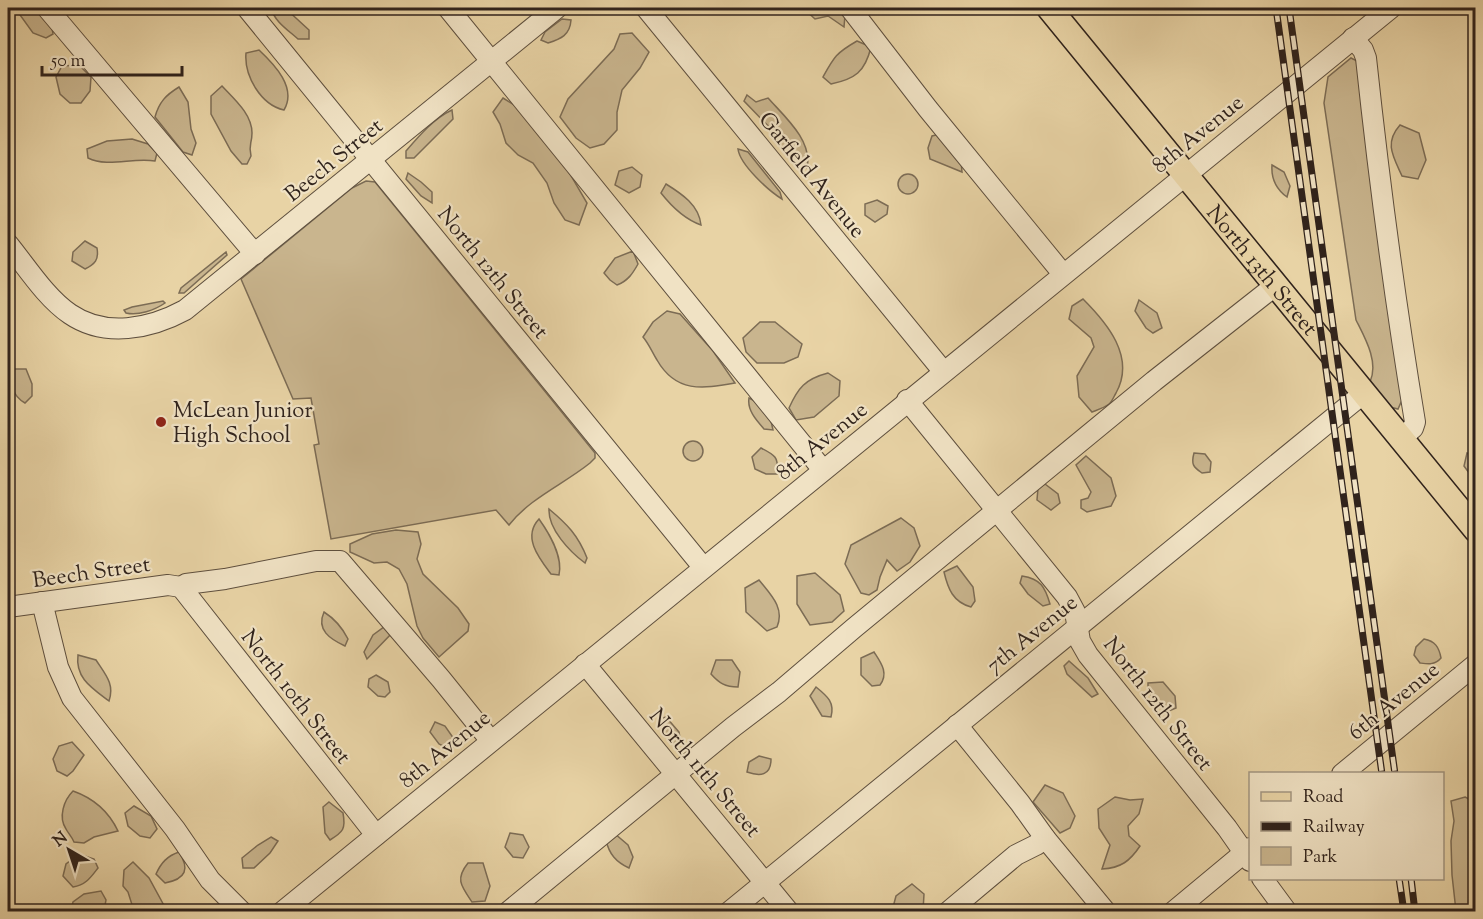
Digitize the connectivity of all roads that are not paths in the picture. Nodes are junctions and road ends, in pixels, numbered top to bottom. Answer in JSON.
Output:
{"nodes":[{"id":1,"x":47,"y":8,"type":"edge"},
{"id":2,"x":246,"y":8,"type":"edge"},
{"id":3,"x":448,"y":8,"type":"edge"},
{"id":4,"x":557,"y":8,"type":"edge"},
{"id":5,"x":646,"y":8,"type":"edge"},
{"id":6,"x":850,"y":8,"type":"edge"},
{"id":7,"x":1049,"y":8,"type":"edge"},
{"id":8,"x":1391,"y":8,"type":"edge"},
{"id":9,"x":1353,"y":38,"type":"junction"},
{"id":10,"x":492,"y":60,"type":"junction"},
{"id":11,"x":371,"y":159,"type":"junction"},
{"id":12,"x":1185,"y":174,"type":"junction"},
{"id":13,"x":8,"y":244,"type":"edge"},
{"id":14,"x":255,"y":254,"type":"junction"},
{"id":15,"x":1063,"y":274,"type":"junction"},
{"id":16,"x":1276,"y":285,"type":"junction"},
{"id":17,"x":943,"y":371,"type":"junction"},
{"id":18,"x":1364,"y":393,"type":"junction"},
{"id":19,"x":907,"y":400,"type":"junction"},
{"id":20,"x":1401,"y":438,"type":"junction"},
{"id":21,"x":823,"y":470,"type":"junction"},
{"id":22,"x":997,"y":511,"type":"junction"},
{"id":23,"x":1476,"y":530,"type":"edge"},
{"id":24,"x":703,"y":567,"type":"junction"},
{"id":25,"x":181,"y":587,"type":"junction"},
{"id":26,"x":42,"y":602,"type":"junction"},
{"id":27,"x":8,"y":607,"type":"edge"},
{"id":28,"x":1078,"y":626,"type":"junction"},
{"id":29,"x":585,"y":664,"type":"junction"},
{"id":30,"x":1476,"y":664,"type":"edge"},
{"id":31,"x":957,"y":725,"type":"junction"},
{"id":32,"x":491,"y":741,"type":"junction"},
{"id":33,"x":1344,"y":772,"type":"edge"},
{"id":34,"x":676,"y":774,"type":"junction"},
{"id":35,"x":376,"y":835,"type":"junction"},
{"id":36,"x":1045,"y":838,"type":"junction"},
{"id":37,"x":1249,"y":854,"type":"edge"},
{"id":38,"x":1263,"y":880,"type":"edge"},
{"id":39,"x":765,"y":882,"type":"junction"},
{"id":40,"x":284,"y":911,"type":"edge"},
{"id":41,"x":242,"y":912,"type":"edge"},
{"id":42,"x":508,"y":912,"type":"edge"},
{"id":43,"x":729,"y":912,"type":"edge"},
{"id":44,"x":789,"y":912,"type":"edge"},
{"id":45,"x":948,"y":912,"type":"edge"},
{"id":46,"x":1106,"y":912,"type":"edge"},
{"id":47,"x":1173,"y":912,"type":"edge"},
{"id":48,"x":1287,"y":912,"type":"edge"}],
"edges":[{"from":1,"to":14,"type":"street"},
{"from":2,"to":11,"type":"street","name":"North 12th Street"},
{"from":3,"to":10,"type":"street"},
{"from":4,"to":10,"type":"street","name":"Beech Street"},
{"from":5,"to":17,"type":"street","name":"Garfield Avenue"},
{"from":6,"to":15,"type":"street"},
{"from":7,"to":12,"type":"main road","name":"North 13th Street"},
{"from":8,"to":9,"type":"street","name":"8th Avenue"},
{"from":9,"to":12,"type":"street","name":"8th Avenue"},
{"from":9,"to":20,"type":"street"},
{"from":10,"to":11,"type":"street","name":"Beech Street"},
{"from":10,"to":21,"type":"street"},
{"from":11,"to":14,"type":"street","name":"Beech Street"},
{"from":11,"to":24,"type":"street","name":"North 12th Street"},
{"from":12,"to":15,"type":"street","name":"8th Avenue"},
{"from":12,"to":16,"type":"main road","name":"North 13th Street"},
{"from":13,"to":14,"type":"street","name":"Beech Street"},
{"from":15,"to":17,"type":"street","name":"8th Avenue"},
{"from":16,"to":18,"type":"main road","name":"North 13th Street"},
{"from":16,"to":22,"type":"street"},
{"from":17,"to":19,"type":"street","name":"8th Avenue"},
{"from":18,"to":20,"type":"main road","name":"North 13th Street"},
{"from":18,"to":28,"type":"street","name":"7th Avenue"},
{"from":19,"to":21,"type":"street","name":"8th Avenue"},
{"from":19,"to":22,"type":"street","name":"North 12th Street"},
{"from":20,"to":23,"type":"main road","name":"North 13th Street"},
{"from":21,"to":24,"type":"street","name":"8th Avenue"},
{"from":22,"to":28,"type":"street","name":"North 12th Street"},
{"from":22,"to":34,"type":"street"},
{"from":24,"to":29,"type":"street","name":"8th Avenue"},
{"from":25,"to":26,"type":"street","name":"Beech Street"},
{"from":25,"to":32,"type":"street","name":"Beech Street"},
{"from":25,"to":35,"type":"street","name":"North 10th Street"},
{"from":26,"to":27,"type":"street","name":"Beech Street"},
{"from":26,"to":41,"type":"street"},
{"from":28,"to":31,"type":"street","name":"7th Avenue"},
{"from":28,"to":37,"type":"street","name":"North 12th Street"},
{"from":29,"to":32,"type":"street","name":"8th Avenue"},
{"from":29,"to":34,"type":"street","name":"North 11th Street"},
{"from":30,"to":33,"type":"street","name":"6th Avenue"},
{"from":31,"to":36,"type":"street"},
{"from":31,"to":39,"type":"street","name":"7th Avenue"},
{"from":32,"to":35,"type":"street","name":"8th Avenue"},
{"from":34,"to":39,"type":"street","name":"North 11th Street"},
{"from":34,"to":42,"type":"street"},
{"from":35,"to":40,"type":"street","name":"8th Avenue"},
{"from":36,"to":45,"type":"street"},
{"from":36,"to":46,"type":"street"},
{"from":37,"to":47,"type":"street"},
{"from":38,"to":48,"type":"street"},
{"from":39,"to":43,"type":"street","name":"7th Avenue"},
{"from":39,"to":44,"type":"street","name":"North 11th Street"}]}
